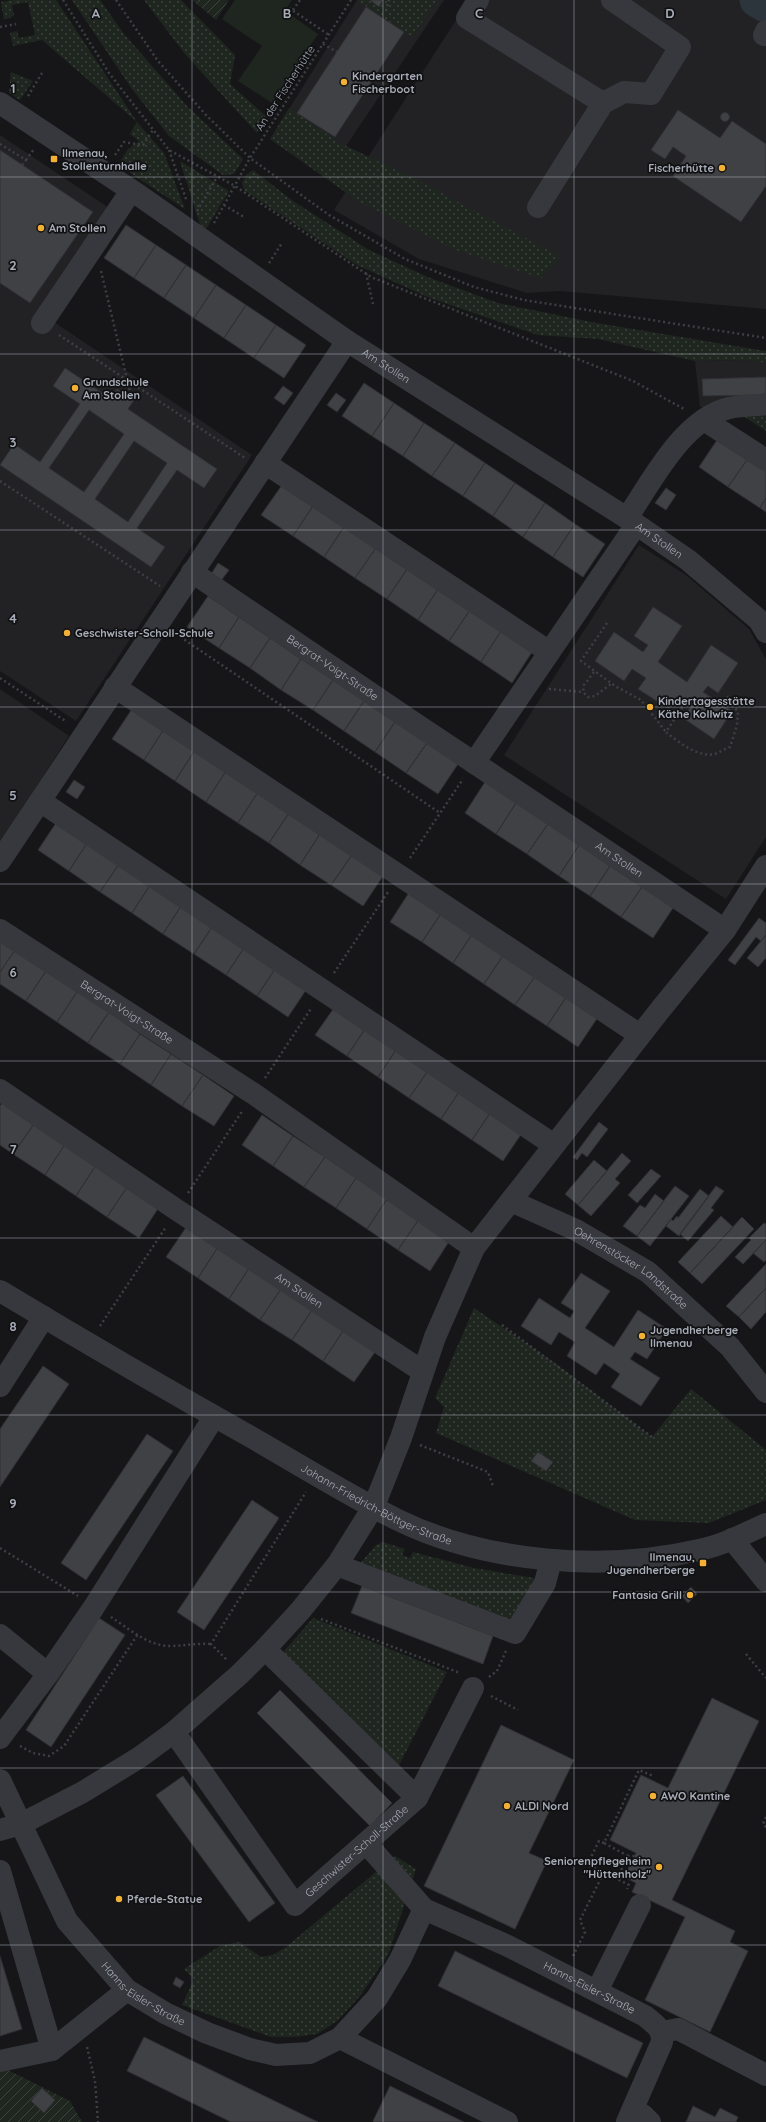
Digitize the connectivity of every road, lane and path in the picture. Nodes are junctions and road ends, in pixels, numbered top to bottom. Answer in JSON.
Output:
{"nodes":[{"id":1,"x":63,"y":0,"type":"edge"},
{"id":2,"x":116,"y":0,"type":"edge"},
{"id":3,"x":300,"y":0,"type":"edge"},
{"id":4,"x":351,"y":0,"type":"edge"},
{"id":5,"x":389,"y":0,"type":"edge"},
{"id":6,"x":478,"y":0,"type":"edge"},
{"id":7,"x":612,"y":0,"type":"edge"},
{"id":8,"x":289,"y":8,"type":"dead end"},
{"id":9,"x":293,"y":10,"type":"junction"},
{"id":10,"x":386,"y":11,"type":"dead end"},
{"id":11,"x":305,"y":19,"type":"junction"},
{"id":12,"x":303,"y":22,"type":"dead end"},
{"id":13,"x":16,"y":24,"type":"dead end"},
{"id":14,"x":0,"y":27,"type":"edge"},
{"id":15,"x":329,"y":35,"type":"junction"},
{"id":16,"x":323,"y":44,"type":"junction"},
{"id":17,"x":337,"y":52,"type":"dead end"},
{"id":18,"x":42,"y":73,"type":"dead end"},
{"id":19,"x":604,"y":103,"type":"junction"},
{"id":20,"x":8,"y":108,"type":"edge"},
{"id":21,"x":153,"y":130,"type":"junction"},
{"id":22,"x":124,"y":142,"type":"dead end"},
{"id":23,"x":0,"y":144,"type":"edge"},
{"id":24,"x":169,"y":150,"type":"junction"},
{"id":25,"x":250,"y":158,"type":"junction"},
{"id":26,"x":22,"y":165,"type":"dead end"},
{"id":27,"x":217,"y":177,"type":"junction"},
{"id":28,"x":234,"y":186,"type":"junction"},
{"id":29,"x":131,"y":191,"type":"junction"},
{"id":30,"x":224,"y":205,"type":"junction"},
{"id":31,"x":188,"y":206,"type":"dead end"},
{"id":32,"x":538,"y":207,"type":"dead end"},
{"id":33,"x":244,"y":217,"type":"dead end"},
{"id":34,"x":201,"y":239,"type":"junction"},
{"id":35,"x":95,"y":245,"type":"junction"},
{"id":36,"x":366,"y":273,"type":"junction"},
{"id":37,"x":373,"y":304,"type":"dead end"},
{"id":38,"x":42,"y":323,"type":"joint"},
{"id":39,"x":766,"y":338,"type":"edge"},
{"id":40,"x":347,"y":341,"type":"junction"},
{"id":41,"x":127,"y":380,"type":"junction"},
{"id":42,"x":133,"y":384,"type":"junction"},
{"id":43,"x":126,"y":394,"type":"dead end"},
{"id":44,"x":766,"y":404,"type":"edge"},
{"id":45,"x":704,"y":420,"type":"junction"},
{"id":46,"x":766,"y":460,"type":"edge"},
{"id":47,"x":265,"y":463,"type":"junction"},
{"id":48,"x":0,"y":481,"type":"edge"},
{"id":49,"x":631,"y":521,"type":"junction"},
{"id":50,"x":192,"y":572,"type":"junction"},
{"id":51,"x":175,"y":596,"type":"junction"},
{"id":52,"x":158,"y":622,"type":"junction"},
{"id":53,"x":607,"y":623,"type":"dead end"},
{"id":54,"x":766,"y":632,"type":"edge"},
{"id":55,"x":548,"y":651,"type":"junction"},
{"id":56,"x":594,"y":672,"type":"junction"},
{"id":57,"x":0,"y":678,"type":"edge"},
{"id":58,"x":529,"y":681,"type":"junction"},
{"id":59,"x":611,"y":684,"type":"junction"},
{"id":60,"x":115,"y":687,"type":"junction"},
{"id":61,"x":583,"y":692,"type":"junction"},
{"id":62,"x":726,"y":694,"type":"dead end"},
{"id":63,"x":685,"y":703,"type":"dead end"},
{"id":64,"x":666,"y":732,"type":"junction"},
{"id":65,"x":85,"y":733,"type":"junction"},
{"id":66,"x":474,"y":763,"type":"junction"},
{"id":67,"x":40,"y":801,"type":"junction"},
{"id":68,"x":440,"y":813,"type":"junction"},
{"id":69,"x":0,"y":861,"type":"edge"},
{"id":70,"x":766,"y":866,"type":"edge"},
{"id":71,"x":399,"y":875,"type":"junction"},
{"id":72,"x":0,"y":930,"type":"edge"},
{"id":73,"x":725,"y":930,"type":"junction"},
{"id":74,"x":323,"y":990,"type":"junction"},
{"id":75,"x":640,"y":1035,"type":"junction"},
{"id":76,"x":0,"y":1090,"type":"edge"},
{"id":77,"x":254,"y":1094,"type":"junction"},
{"id":78,"x":554,"y":1145,"type":"junction"},
{"id":79,"x":511,"y":1201,"type":"junction"},
{"id":80,"x":177,"y":1210,"type":"junction"},
{"id":81,"x":474,"y":1248,"type":"junction"},
{"id":82,"x":0,"y":1291,"type":"edge"},
{"id":83,"x":44,"y":1317,"type":"junction"},
{"id":84,"x":502,"y":1325,"type":"dead end"},
{"id":85,"x":88,"y":1343,"type":"junction"},
{"id":86,"x":422,"y":1371,"type":"junction"},
{"id":87,"x":0,"y":1386,"type":"edge"},
{"id":88,"x":766,"y":1392,"type":"edge"},
{"id":89,"x":214,"y":1417,"type":"junction"},
{"id":90,"x":652,"y":1437,"type":"dead end"},
{"id":91,"x":401,"y":1438,"type":"junction"},
{"id":92,"x":317,"y":1474,"type":"junction"},
{"id":93,"x":493,"y":1486,"type":"dead end"},
{"id":94,"x":374,"y":1506,"type":"junction"},
{"id":95,"x":766,"y":1524,"type":"edge"},
{"id":96,"x":732,"y":1539,"type":"junction"},
{"id":97,"x":0,"y":1548,"type":"edge"},
{"id":98,"x":551,"y":1560,"type":"junction"},
{"id":99,"x":337,"y":1565,"type":"junction"},
{"id":100,"x":766,"y":1581,"type":"edge"},
{"id":101,"x":94,"y":1607,"type":"junction"},
{"id":102,"x":300,"y":1611,"type":"junction"},
{"id":103,"x":515,"y":1632,"type":"junction"},
{"id":104,"x":138,"y":1634,"type":"junction"},
{"id":105,"x":0,"y":1635,"type":"edge"},
{"id":106,"x":211,"y":1644,"type":"junction"},
{"id":107,"x":265,"y":1649,"type":"junction"},
{"id":108,"x":746,"y":1654,"type":"dead end"},
{"id":109,"x":48,"y":1674,"type":"junction"},
{"id":110,"x":240,"y":1674,"type":"junction"},
{"id":111,"x":766,"y":1678,"type":"edge"},
{"id":112,"x":473,"y":1688,"type":"junction"},
{"id":113,"x":518,"y":1710,"type":"dead end"},
{"id":114,"x":174,"y":1732,"type":"junction"},
{"id":115,"x":1,"y":1737,"type":"edge"},
{"id":116,"x":653,"y":1776,"type":"dead end"},
{"id":117,"x":0,"y":1780,"type":"edge"},
{"id":118,"x":417,"y":1798,"type":"junction"},
{"id":119,"x":766,"y":1816,"type":"edge"},
{"id":120,"x":21,"y":1824,"type":"junction"},
{"id":121,"x":766,"y":1827,"type":"edge"},
{"id":122,"x":0,"y":1830,"type":"edge"},
{"id":123,"x":366,"y":1843,"type":"junction"},
{"id":124,"x":604,"y":1843,"type":"junction"},
{"id":125,"x":628,"y":1856,"type":"junction"},
{"id":126,"x":634,"y":1856,"type":"dead end"},
{"id":127,"x":0,"y":1871,"type":"edge"},
{"id":128,"x":604,"y":1872,"type":"junction"},
{"id":129,"x":617,"y":1879,"type":"junction"},
{"id":130,"x":640,"y":1905,"type":"joint"},
{"id":131,"x":424,"y":1909,"type":"junction"},
{"id":132,"x":564,"y":1974,"type":"junction"},
{"id":133,"x":127,"y":1990,"type":"junction"},
{"id":134,"x":597,"y":1991,"type":"junction"},
{"id":135,"x":76,"y":2030,"type":"junction"},
{"id":136,"x":662,"y":2032,"type":"junction"},
{"id":137,"x":340,"y":2038,"type":"junction"},
{"id":138,"x":52,"y":2050,"type":"junction"},
{"id":139,"x":0,"y":2060,"type":"edge"},
{"id":140,"x":766,"y":2075,"type":"edge"},
{"id":141,"x":637,"y":2118,"type":"edge"},
{"id":142,"x":98,"y":2122,"type":"edge"},
{"id":143,"x":507,"y":2122,"type":"edge"}],
"edges":[{"from":1,"to":21,"type":"path"},
{"from":2,"to":25,"type":"path"},
{"from":3,"to":9,"type":"path"},
{"from":4,"to":15,"type":"path","name":"An der Fischerhütte"},
{"from":5,"to":10,"type":"path"},
{"from":6,"to":19,"type":"street"},
{"from":7,"to":19,"type":"street"},
{"from":8,"to":9,"type":"path"},
{"from":9,"to":11,"type":"path"},
{"from":11,"to":12,"type":"path"},
{"from":11,"to":15,"type":"path"},
{"from":13,"to":14,"type":"path"},
{"from":15,"to":16,"type":"path","name":"An der Fischerhütte"},
{"from":16,"to":17,"type":"path"},
{"from":16,"to":25,"type":"path","name":"An der Fischerhütte"},
{"from":18,"to":20,"type":"path"},
{"from":19,"to":32,"type":"street"},
{"from":20,"to":29,"type":"street","name":"Am Stollen"},
{"from":21,"to":22,"type":"path"},
{"from":21,"to":24,"type":"path"},
{"from":23,"to":26,"type":"path"},
{"from":24,"to":27,"type":"path"},
{"from":24,"to":31,"type":"path"},
{"from":25,"to":28,"type":"path","name":"An der Fischerhütte"},
{"from":25,"to":39,"type":"path"},
{"from":27,"to":28,"type":"path"},
{"from":27,"to":34,"type":"path"},
{"from":28,"to":30,"type":"path","name":"An der Fischerhütte"},
{"from":28,"to":36,"type":"path"},
{"from":29,"to":34,"type":"street","name":"Am Stollen"},
{"from":29,"to":35,"type":"street"},
{"from":30,"to":33,"type":"path"},
{"from":30,"to":34,"type":"path","name":"An der Fischerhütte"},
{"from":34,"to":40,"type":"street","name":"Am Stollen"},
{"from":35,"to":38,"type":"street"},
{"from":35,"to":41,"type":"path"},
{"from":36,"to":37,"type":"path"},
{"from":36,"to":45,"type":"path"},
{"from":38,"to":41,"type":"path"},
{"from":40,"to":47,"type":"street"},
{"from":40,"to":49,"type":"street","name":"Am Stollen"},
{"from":41,"to":42,"type":"path"},
{"from":42,"to":43,"type":"path"},
{"from":42,"to":47,"type":"path"},
{"from":44,"to":45,"type":"street"},
{"from":45,"to":46,"type":"street"},
{"from":45,"to":49,"type":"street"},
{"from":47,"to":50,"type":"street"},
{"from":47,"to":55,"type":"street"},
{"from":48,"to":51,"type":"path"},
{"from":49,"to":54,"type":"street","name":"Am Stollen"},
{"from":49,"to":55,"type":"street"},
{"from":50,"to":51,"type":"street"},
{"from":50,"to":66,"type":"street","name":"Bergrat-Voigt-Straße"},
{"from":51,"to":52,"type":"street"},
{"from":52,"to":60,"type":"street"},
{"from":52,"to":68,"type":"path"},
{"from":53,"to":56,"type":"path"},
{"from":55,"to":58,"type":"street"},
{"from":56,"to":59,"type":"path"},
{"from":56,"to":61,"type":"path"},
{"from":57,"to":65,"type":"path"},
{"from":58,"to":61,"type":"path"},
{"from":58,"to":66,"type":"street"},
{"from":59,"to":61,"type":"path"},
{"from":59,"to":64,"type":"path"},
{"from":60,"to":65,"type":"street"},
{"from":60,"to":71,"type":"street"},
{"from":62,"to":64,"type":"path"},
{"from":63,"to":64,"type":"path"},
{"from":65,"to":67,"type":"street"},
{"from":66,"to":68,"type":"path"},
{"from":66,"to":73,"type":"street","name":"Am Stollen"},
{"from":67,"to":69,"type":"street"},
{"from":67,"to":74,"type":"street"},
{"from":68,"to":71,"type":"path"},
{"from":70,"to":73,"type":"street"},
{"from":71,"to":74,"type":"path"},
{"from":71,"to":75,"type":"street"},
{"from":72,"to":77,"type":"street","name":"Bergrat-Voigt-Straße"},
{"from":73,"to":75,"type":"street"},
{"from":74,"to":77,"type":"path"},
{"from":74,"to":78,"type":"street"},
{"from":75,"to":78,"type":"street"},
{"from":76,"to":80,"type":"street"},
{"from":77,"to":80,"type":"path"},
{"from":77,"to":81,"type":"street"},
{"from":78,"to":79,"type":"street"},
{"from":79,"to":81,"type":"street"},
{"from":79,"to":88,"type":"street","name":"Oehrenstöcker Landstraße"},
{"from":80,"to":85,"type":"path"},
{"from":80,"to":86,"type":"street","name":"Am Stollen"},
{"from":81,"to":86,"type":"street"},
{"from":82,"to":83,"type":"street","name":"Johann-Friedrich-Böttger-Straße"},
{"from":83,"to":85,"type":"street","name":"Johann-Friedrich-Böttger-Straße"},
{"from":83,"to":87,"type":"street"},
{"from":84,"to":90,"type":"path"},
{"from":85,"to":89,"type":"street","name":"Johann-Friedrich-Böttger-Straße"},
{"from":86,"to":91,"type":"street"},
{"from":89,"to":92,"type":"street","name":"Johann-Friedrich-Böttger-Straße"},
{"from":89,"to":101,"type":"street"},
{"from":91,"to":93,"type":"path"},
{"from":91,"to":94,"type":"street"},
{"from":92,"to":94,"type":"street","name":"Johann-Friedrich-Böttger-Straße"},
{"from":92,"to":106,"type":"path"},
{"from":94,"to":98,"type":"street","name":"Johann-Friedrich-Böttger-Straße"},
{"from":94,"to":99,"type":"street"},
{"from":95,"to":96,"type":"street","name":"Johann-Friedrich-Böttger-Straße"},
{"from":96,"to":98,"type":"street","name":"Johann-Friedrich-Böttger-Straße"},
{"from":96,"to":100,"type":"street"},
{"from":97,"to":101,"type":"path"},
{"from":98,"to":103,"type":"street"},
{"from":99,"to":102,"type":"street"},
{"from":99,"to":103,"type":"street"},
{"from":101,"to":104,"type":"path"},
{"from":101,"to":109,"type":"street"},
{"from":102,"to":107,"type":"street"},
{"from":102,"to":112,"type":"path"},
{"from":103,"to":112,"type":"path"},
{"from":104,"to":106,"type":"path"},
{"from":104,"to":115,"type":"path"},
{"from":105,"to":109,"type":"street"},
{"from":106,"to":110,"type":"path"},
{"from":107,"to":110,"type":"street"},
{"from":107,"to":118,"type":"street","name":"Geschwister-Scholl-Straße"},
{"from":108,"to":111,"type":"path"},
{"from":109,"to":115,"type":"street"},
{"from":110,"to":114,"type":"street"},
{"from":112,"to":113,"type":"path"},
{"from":112,"to":118,"type":"street"},
{"from":114,"to":120,"type":"street"},
{"from":114,"to":123,"type":"street","name":"Geschwister-Scholl-Straße"},
{"from":116,"to":124,"type":"path"},
{"from":117,"to":120,"type":"street","name":"Hanns-Eisler-Straße"},
{"from":118,"to":123,"type":"street","name":"Geschwister-Scholl-Straße"},
{"from":119,"to":121,"type":"path"},
{"from":120,"to":122,"type":"street"},
{"from":120,"to":133,"type":"street","name":"Hanns-Eisler-Straße"},
{"from":123,"to":131,"type":"street","name":"Hanns-Eisler-Straße"},
{"from":124,"to":125,"type":"path"},
{"from":124,"to":128,"type":"path"},
{"from":125,"to":126,"type":"path"},
{"from":125,"to":129,"type":"path"},
{"from":127,"to":138,"type":"street"},
{"from":128,"to":129,"type":"path"},
{"from":128,"to":132,"type":"path"},
{"from":129,"to":130,"type":"path"},
{"from":130,"to":134,"type":"street"},
{"from":131,"to":132,"type":"street","name":"Hanns-Eisler-Straße"},
{"from":131,"to":137,"type":"street","name":"Hanns-Eisler-Straße"},
{"from":132,"to":134,"type":"street","name":"Hanns-Eisler-Straße"},
{"from":133,"to":135,"type":"street"},
{"from":133,"to":137,"type":"street","name":"Hanns-Eisler-Straße"},
{"from":134,"to":136,"type":"street","name":"Hanns-Eisler-Straße"},
{"from":135,"to":138,"type":"street"},
{"from":135,"to":142,"type":"path"},
{"from":136,"to":140,"type":"street"},
{"from":136,"to":141,"type":"street"},
{"from":137,"to":143,"type":"street"},
{"from":138,"to":139,"type":"street"}]}
